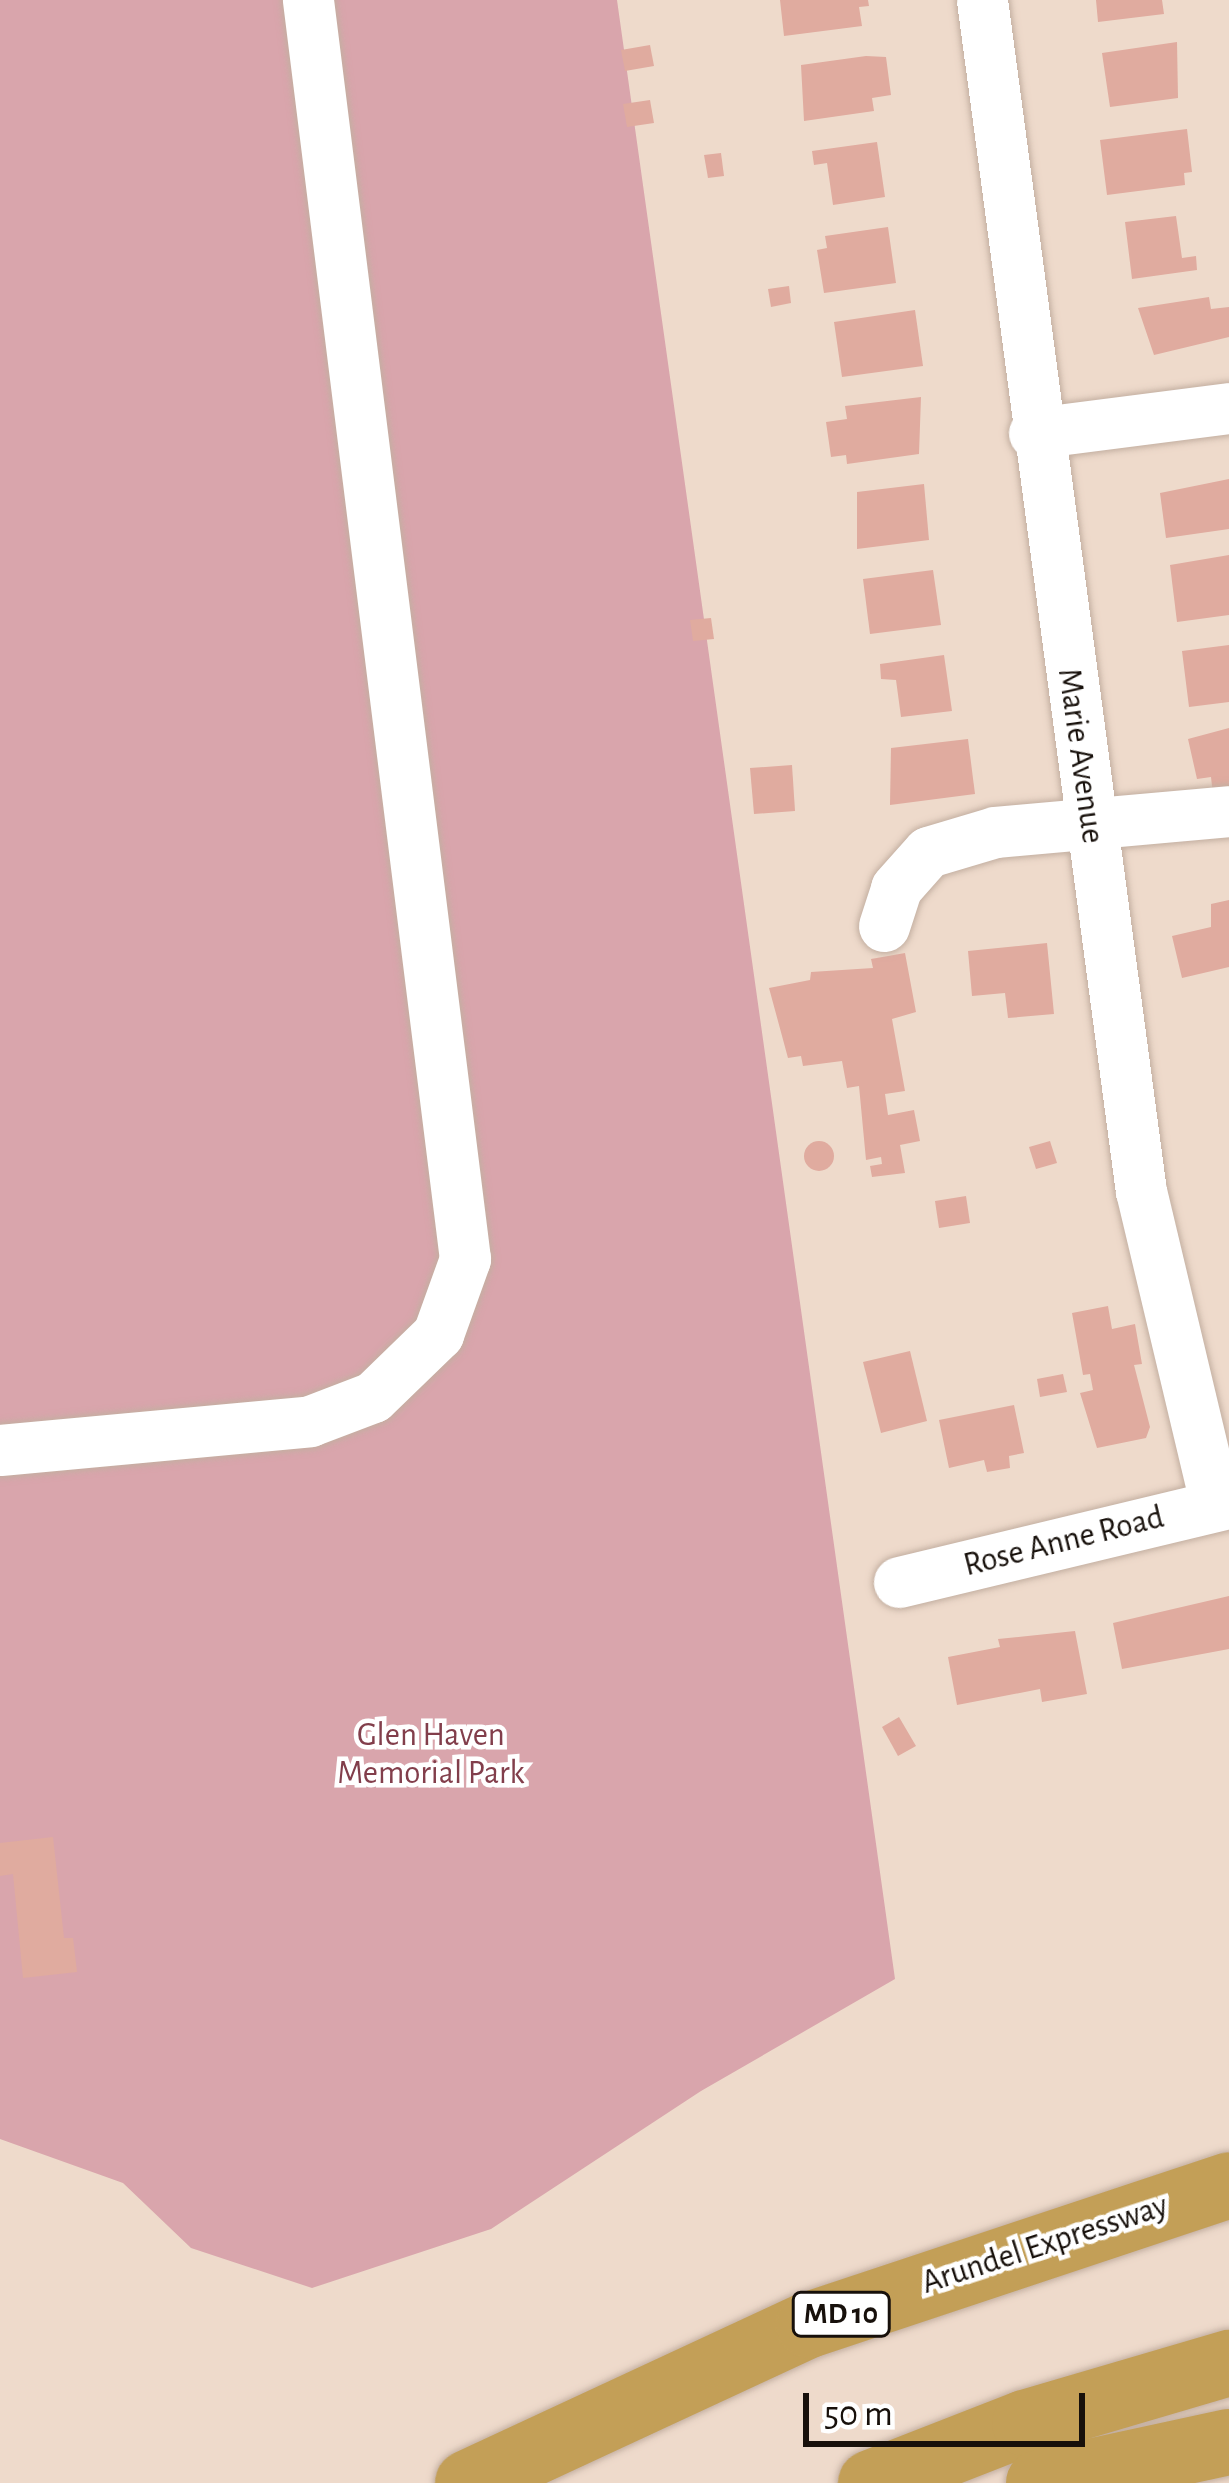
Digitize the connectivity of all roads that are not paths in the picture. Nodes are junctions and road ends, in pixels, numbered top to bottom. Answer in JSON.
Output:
{"nodes":[{"id":1,"x":308,"y":0,"type":"edge"},
{"id":2,"x":982,"y":0,"type":"edge"},
{"id":3,"x":1229,"y":408,"type":"edge"},
{"id":4,"x":1034,"y":433,"type":"junction"},
{"id":5,"x":1229,"y":811,"type":"edge"},
{"id":6,"x":1090,"y":821,"type":"junction"},
{"id":7,"x":884,"y":926,"type":"dead end"},
{"id":8,"x":0,"y":1450,"type":"edge"},
{"id":9,"x":1223,"y":1504,"type":"edge"},
{"id":10,"x":899,"y":1582,"type":"dead end"},
{"id":11,"x":1229,"y":2185,"type":"edge"},
{"id":12,"x":1229,"y":2363,"type":"edge"},
{"id":13,"x":1229,"y":2443,"type":"edge"},
{"id":14,"x":468,"y":2483,"type":"edge"},
{"id":15,"x":871,"y":2483,"type":"edge"},
{"id":16,"x":1040,"y":2483,"type":"edge"}],
"edges":[{"from":1,"to":8,"type":"street"},
{"from":2,"to":4,"type":"street","name":"Marie Avenue"},
{"from":3,"to":4,"type":"street"},
{"from":4,"to":6,"type":"street","name":"Marie Avenue"},
{"from":5,"to":6,"type":"street"},
{"from":6,"to":7,"type":"street"},
{"from":6,"to":9,"type":"street","name":"Marie Avenue"},
{"from":9,"to":10,"type":"street","name":"Rose Anne Road"},
{"from":11,"to":14,"type":"highway","name":"Arundel Expressway","number":"MD 10"},
{"from":12,"to":15,"type":"highway"},
{"from":13,"to":16,"type":"highway"}]}
